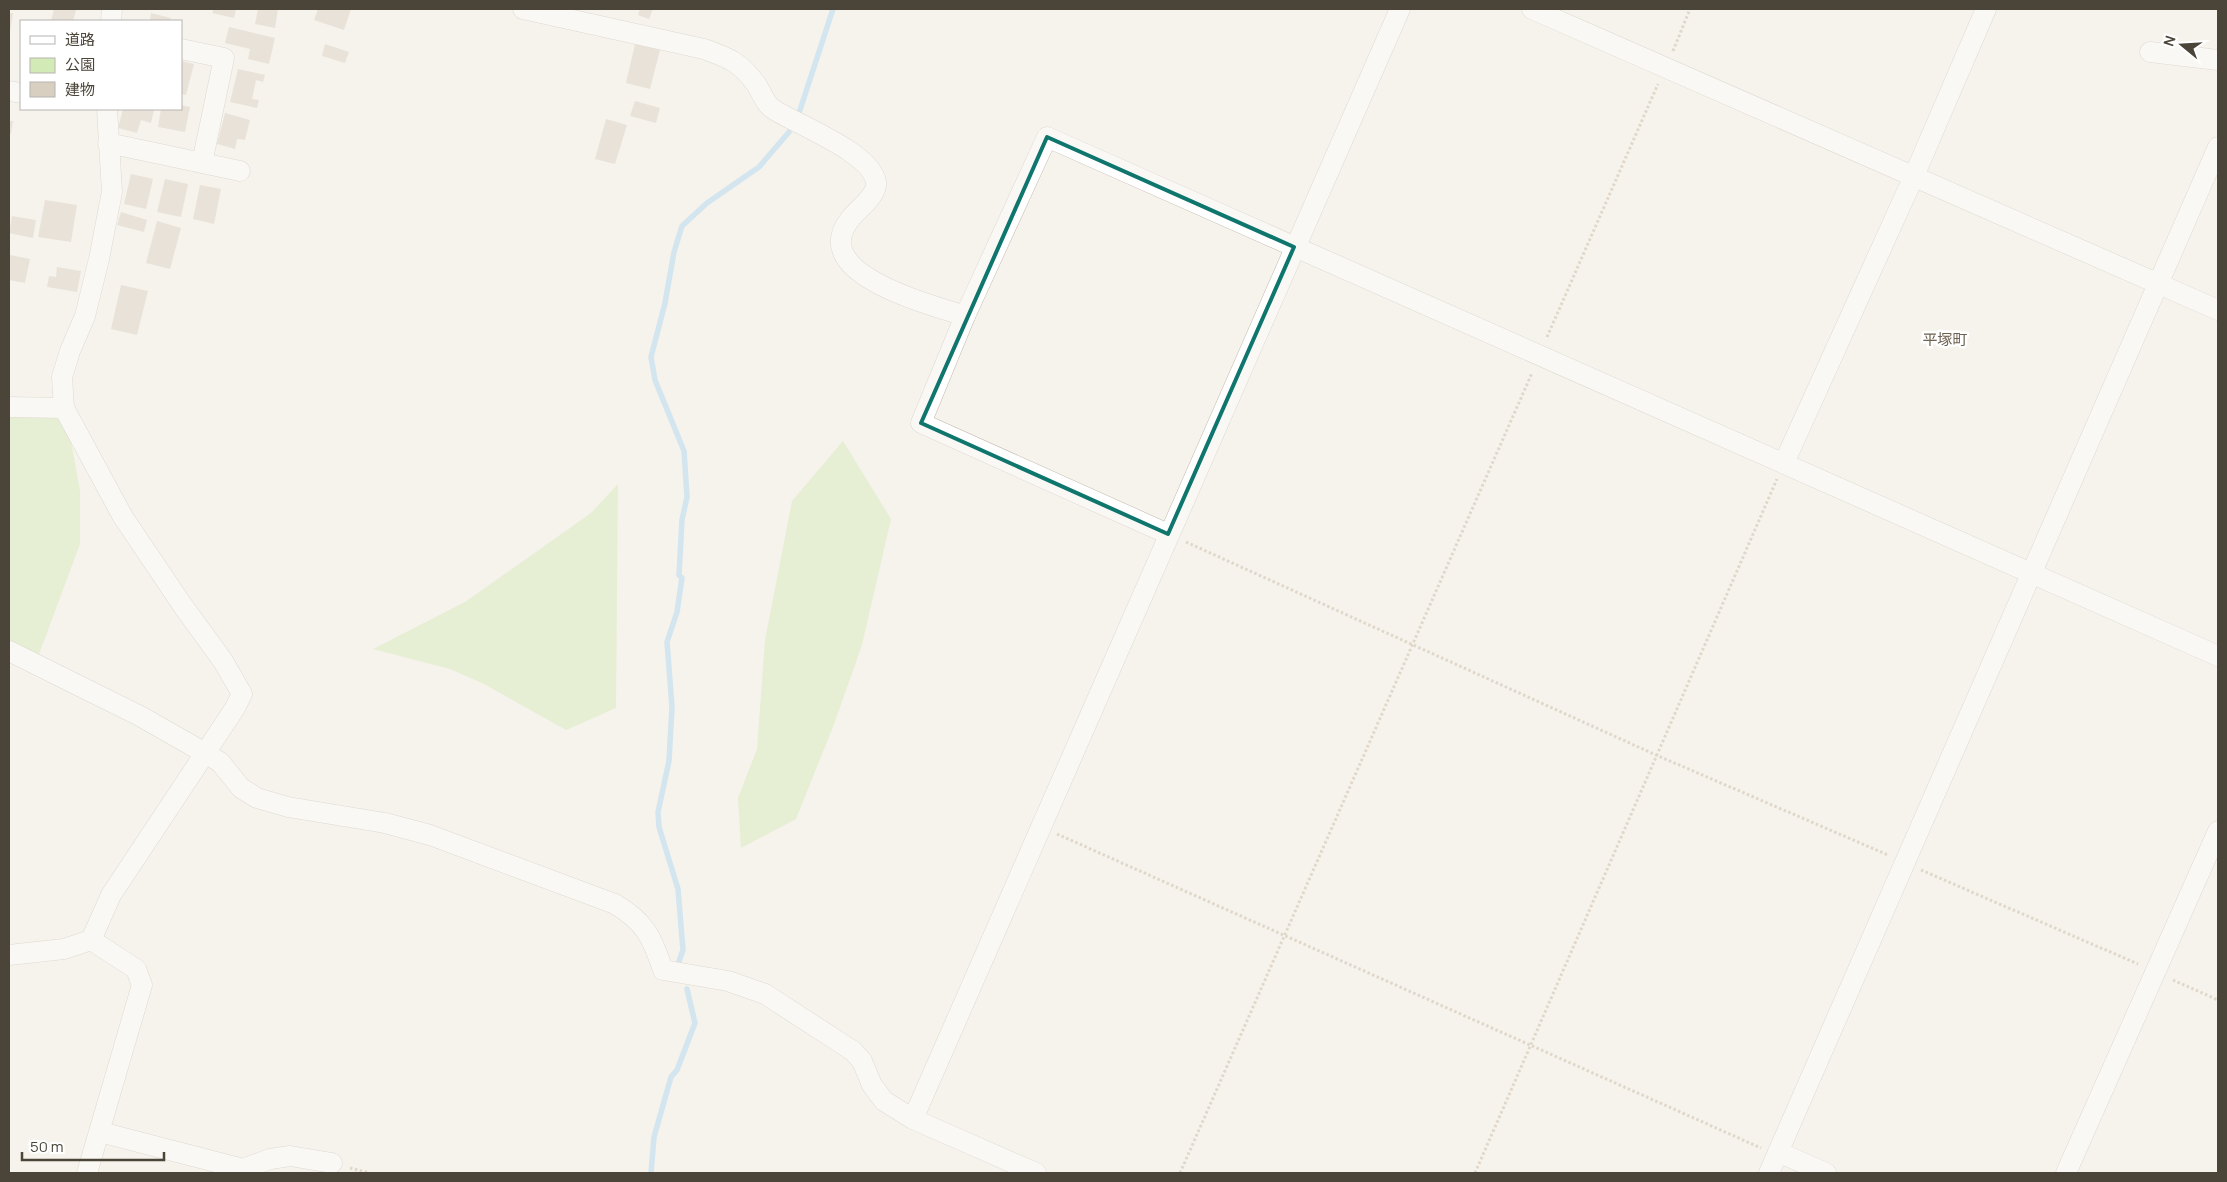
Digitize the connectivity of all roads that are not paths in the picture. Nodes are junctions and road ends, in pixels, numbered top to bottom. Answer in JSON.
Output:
{"nodes":[{"id":1,"x":523,"y":9,"type":"edge"},
{"id":2,"x":1400,"y":9,"type":"edge"},
{"id":3,"x":1532,"y":9,"type":"edge"},
{"id":4,"x":1986,"y":9,"type":"edge"},
{"id":5,"x":182,"y":49,"type":"edge"},
{"id":6,"x":2150,"y":52,"type":"dead end"},
{"id":7,"x":2218,"y":60,"type":"edge"},
{"id":8,"x":107,"y":110,"type":"edge"},
{"id":9,"x":108,"y":143,"type":"junction"},
{"id":10,"x":2218,"y":147,"type":"edge"},
{"id":11,"x":202,"y":163,"type":"junction"},
{"id":12,"x":240,"y":171,"type":"dead end"},
{"id":13,"x":1914,"y":176,"type":"junction"},
{"id":14,"x":1294,"y":247,"type":"junction"},
{"id":15,"x":2159,"y":284,"type":"junction"},
{"id":16,"x":2218,"y":310,"type":"edge"},
{"id":17,"x":965,"y":316,"type":"junction"},
{"id":18,"x":9,"y":407,"type":"edge"},
{"id":19,"x":64,"y":408,"type":"junction"},
{"id":20,"x":1784,"y":462,"type":"junction"},
{"id":21,"x":1168,"y":534,"type":"junction"},
{"id":22,"x":2032,"y":575,"type":"junction"},
{"id":23,"x":9,"y":651,"type":"edge"},
{"id":24,"x":2218,"y":656,"type":"edge"},
{"id":25,"x":205,"y":753,"type":"junction"},
{"id":26,"x":2218,"y":830,"type":"edge"},
{"id":27,"x":91,"y":940,"type":"junction"},
{"id":28,"x":9,"y":955,"type":"edge"},
{"id":29,"x":913,"y":1119,"type":"junction"},
{"id":30,"x":100,"y":1132,"type":"junction"},
{"id":31,"x":1775,"y":1160,"type":"edge"},
{"id":32,"x":332,"y":1163,"type":"dead end"},
{"id":33,"x":87,"y":1173,"type":"edge"},
{"id":34,"x":1036,"y":1173,"type":"edge"},
{"id":35,"x":1826,"y":1173,"type":"edge"},
{"id":36,"x":2066,"y":1173,"type":"edge"}],
"edges":[{"from":1,"to":17,"type":"street"},
{"from":2,"to":14,"type":"street"},
{"from":3,"to":13,"type":"street"},
{"from":4,"to":13,"type":"street"},
{"from":5,"to":11,"type":"street"},
{"from":6,"to":7,"type":"street"},
{"from":8,"to":9,"type":"street"},
{"from":9,"to":11,"type":"street"},
{"from":9,"to":19,"type":"street"},
{"from":10,"to":15,"type":"street"},
{"from":11,"to":12,"type":"street"},
{"from":13,"to":15,"type":"street"},
{"from":13,"to":20,"type":"street"},
{"from":14,"to":17,"type":"street"},
{"from":14,"to":20,"type":"street"},
{"from":14,"to":21,"type":"street"},
{"from":15,"to":16,"type":"street"},
{"from":15,"to":22,"type":"street"},
{"from":17,"to":21,"type":"street"},
{"from":18,"to":19,"type":"street"},
{"from":19,"to":25,"type":"street"},
{"from":20,"to":22,"type":"street"},
{"from":21,"to":29,"type":"street"},
{"from":22,"to":24,"type":"street"},
{"from":22,"to":31,"type":"street"},
{"from":23,"to":25,"type":"street"},
{"from":25,"to":27,"type":"street"},
{"from":25,"to":29,"type":"street"},
{"from":26,"to":36,"type":"street"},
{"from":27,"to":28,"type":"street"},
{"from":27,"to":30,"type":"street"},
{"from":29,"to":34,"type":"street"},
{"from":30,"to":32,"type":"street"},
{"from":30,"to":33,"type":"street"},
{"from":31,"to":35,"type":"street"}]}
